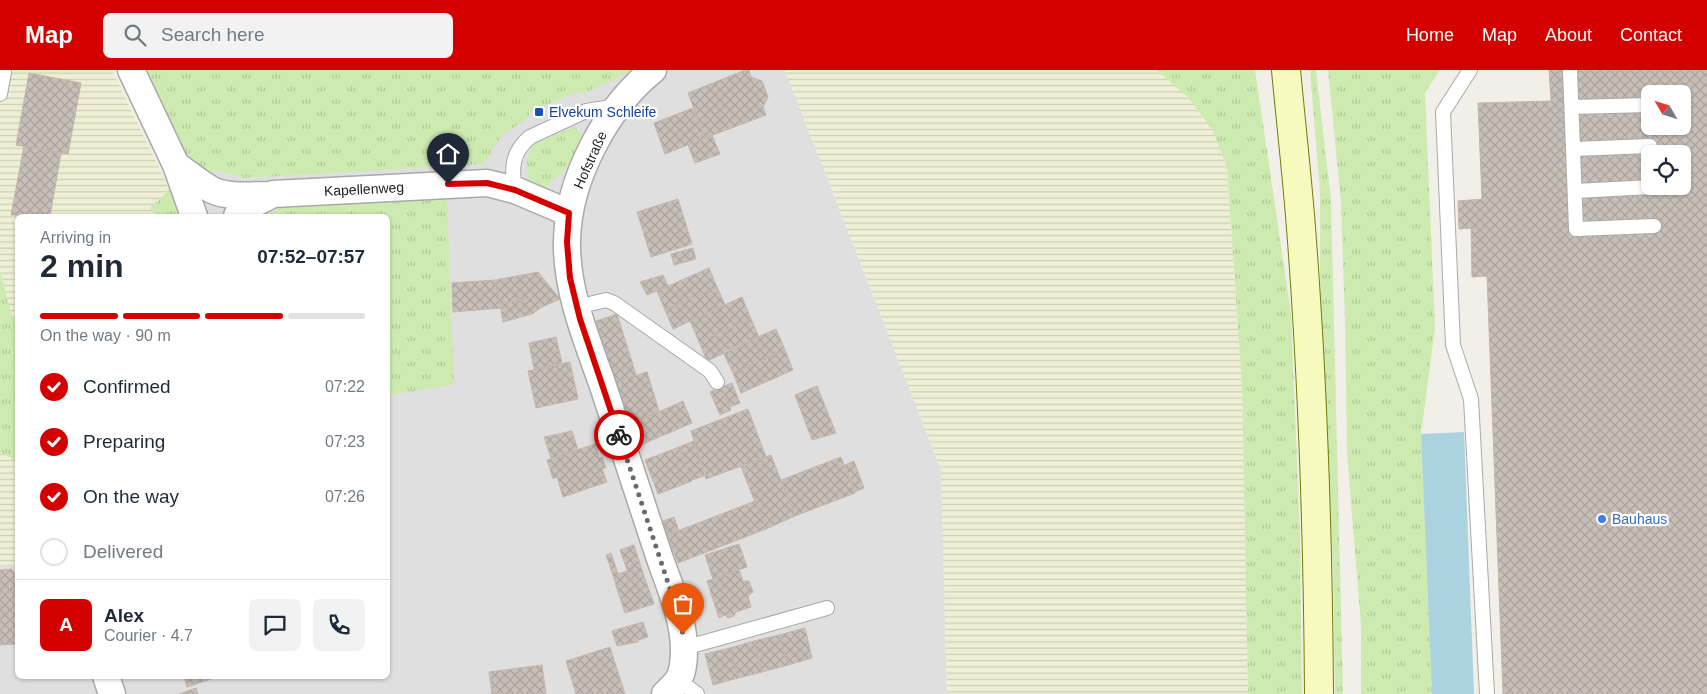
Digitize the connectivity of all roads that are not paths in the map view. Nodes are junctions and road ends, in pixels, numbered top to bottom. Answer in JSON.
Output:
{"nodes":[{"id":1,"x":131,"y":70,"type":"edge"},
{"id":2,"x":653,"y":70,"type":"edge"},
{"id":3,"x":1286,"y":70,"type":"edge"},
{"id":4,"x":1470,"y":70,"type":"edge"},
{"id":5,"x":1570,"y":70,"type":"edge"},
{"id":6,"x":3,"y":71,"type":"edge"},
{"id":7,"x":0,"y":94,"type":"edge"},
{"id":8,"x":1641,"y":105,"type":"edge"},
{"id":9,"x":619,"y":106,"type":"junction"},
{"id":10,"x":1572,"y":108,"type":"junction"},
{"id":11,"x":1641,"y":146,"type":"edge"},
{"id":12,"x":1573,"y":149,"type":"junction"},
{"id":13,"x":176,"y":165,"type":"junction"},
{"id":14,"x":1641,"y":187,"type":"edge"},
{"id":15,"x":515,"y":190,"type":"junction"},
{"id":16,"x":1575,"y":190,"type":"junction"},
{"id":17,"x":273,"y":194,"type":"junction"},
{"id":18,"x":569,"y":213,"type":"junction"},
{"id":19,"x":193,"y":214,"type":"edge"},
{"id":20,"x":240,"y":214,"type":"edge"},
{"id":21,"x":1654,"y":226,"type":"dead end"},
{"id":22,"x":577,"y":308,"type":"junction"},
{"id":23,"x":717,"y":382,"type":"dead end"},
{"id":24,"x":827,"y":608,"type":"dead end"},
{"id":25,"x":684,"y":648,"type":"junction"},
{"id":26,"x":107,"y":679,"type":"edge"},
{"id":27,"x":680,"y":689,"type":"edge"},
{"id":28,"x":112,"y":694,"type":"edge"},
{"id":29,"x":1319,"y":694,"type":"edge"},
{"id":30,"x":1487,"y":694,"type":"edge"}],
"edges":[{"from":1,"to":13,"type":"street","name":"Kapellenweg"},
{"from":2,"to":9,"type":"street","name":"Hofstraße"},
{"from":3,"to":29,"type":"main road"},
{"from":4,"to":30,"type":"lane"},
{"from":5,"to":10,"type":"lane"},
{"from":6,"to":7,"type":"lane"},
{"from":8,"to":10,"type":"lane"},
{"from":9,"to":15,"type":"lane"},
{"from":9,"to":18,"type":"street","name":"Hofstraße"},
{"from":10,"to":12,"type":"lane"},
{"from":11,"to":12,"type":"lane"},
{"from":12,"to":16,"type":"lane"},
{"from":13,"to":17,"type":"street","name":"Kapellenweg"},
{"from":13,"to":19,"type":"street","name":"Kapellenweg"},
{"from":14,"to":16,"type":"lane"},
{"from":15,"to":17,"type":"street","name":"Kapellenweg"},
{"from":15,"to":18,"type":"street","name":"Kapellenweg"},
{"from":16,"to":21,"type":"lane"},
{"from":17,"to":20,"type":"street","name":"Kapellenweg"},
{"from":18,"to":22,"type":"street","name":"Hofstraße"},
{"from":22,"to":23,"type":"lane"},
{"from":22,"to":25,"type":"street","name":"Hofstraße"},
{"from":24,"to":25,"type":"lane"},
{"from":25,"to":27,"type":"street","name":"Hofstraße"},
{"from":26,"to":28,"type":"street"}]}
